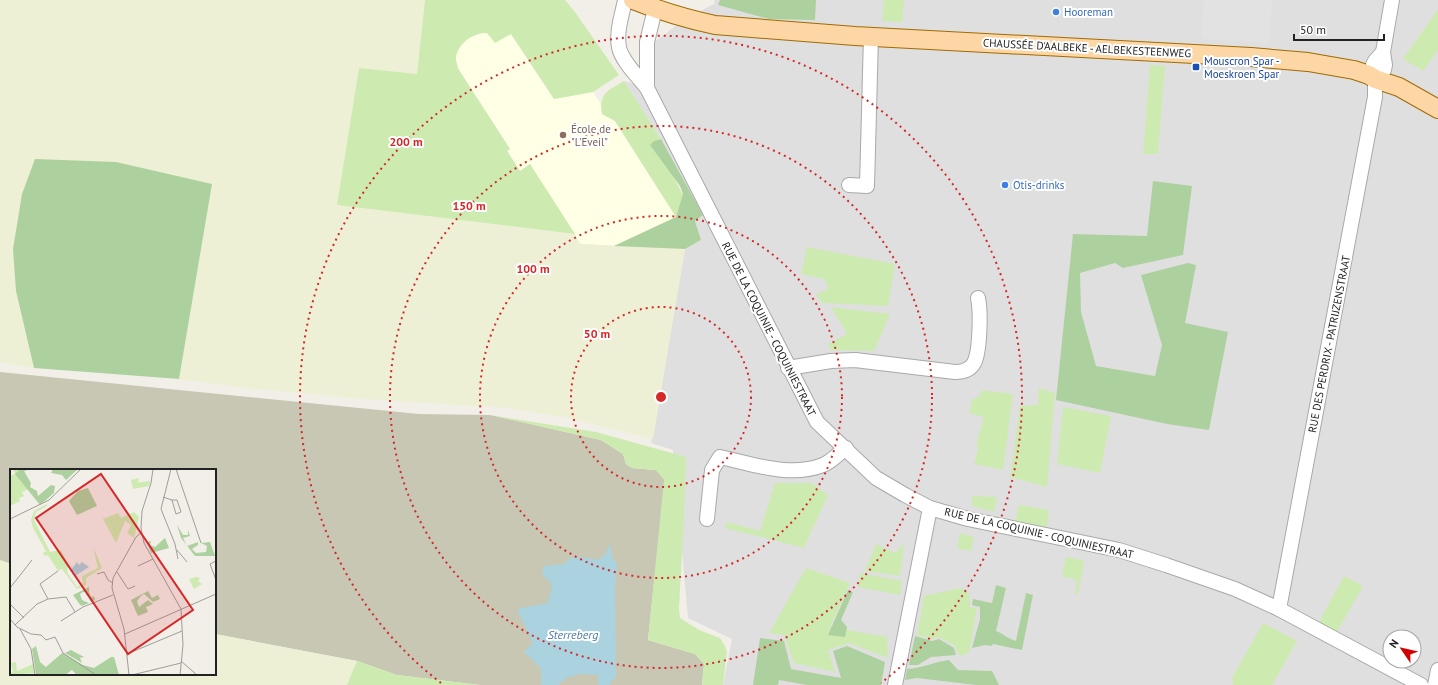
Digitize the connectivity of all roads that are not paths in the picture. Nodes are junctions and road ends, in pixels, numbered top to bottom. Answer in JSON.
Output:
{"nodes":[{"id":1,"x":625,"y":0,"type":"edge"},
{"id":2,"x":633,"y":0,"type":"edge"},
{"id":3,"x":1392,"y":0,"type":"edge"},
{"id":4,"x":655,"y":9,"type":"junction"},
{"id":5,"x":871,"y":36,"type":"junction"},
{"id":6,"x":1375,"y":79,"type":"junction"},
{"id":7,"x":647,"y":88,"type":"junction"},
{"id":8,"x":1438,"y":109,"type":"edge"},
{"id":9,"x":849,"y":186,"type":"dead end"},
{"id":10,"x":978,"y":298,"type":"dead end"},
{"id":11,"x":788,"y":368,"type":"junction"},
{"id":12,"x":846,"y":448,"type":"junction"},
{"id":13,"x":930,"y":508,"type":"junction"},
{"id":14,"x":707,"y":519,"type":"dead end"},
{"id":15,"x":1279,"y":609,"type":"junction"},
{"id":16,"x":1438,"y":670,"type":"edge"},
{"id":17,"x":895,"y":685,"type":"edge"},
{"id":18,"x":1421,"y":685,"type":"edge"},
{"id":19,"x":1435,"y":685,"type":"edge"}],
"edges":[{"from":1,"to":7,"type":"street","name":"RUE DE LA COQUINIE - COQUINIESTRAAT"},
{"from":2,"to":4,"type":"main road","name":"CHAUSSÉE D'AALBEKE - AELBEKESTEENWEG"},
{"from":3,"to":6,"type":"street"},
{"from":4,"to":5,"type":"main road","name":"CHAUSSÉE D'AALBEKE - AELBEKESTEENWEG"},
{"from":4,"to":7,"type":"street","name":"RUE DE LA COQUINIE - COQUINIESTRAAT"},
{"from":5,"to":6,"type":"main road","name":"CHAUSSÉE D'AALBEKE - AELBEKESTEENWEG"},
{"from":5,"to":9,"type":"street"},
{"from":6,"to":8,"type":"main road","name":"CHAUSSÉE D'AALBEKE - AELBEKESTEENWEG"},
{"from":6,"to":15,"type":"street","name":"RUE DES PERDRIX - PATRIJZENSTRAAT"},
{"from":7,"to":11,"type":"street","name":"RUE DE LA COQUINIE - COQUINIESTRAAT"},
{"from":10,"to":11,"type":"street"},
{"from":11,"to":12,"type":"street","name":"RUE DE LA COQUINIE - COQUINIESTRAAT"},
{"from":12,"to":13,"type":"street","name":"RUE DE LA COQUINIE - COQUINIESTRAAT"},
{"from":12,"to":14,"type":"street"},
{"from":13,"to":15,"type":"street","name":"RUE DE LA COQUINIE - COQUINIESTRAAT"},
{"from":13,"to":17,"type":"street"},
{"from":15,"to":18,"type":"street","name":"RUE DE LA COQUINIE - COQUINIESTRAAT"},
{"from":16,"to":19,"type":"street"}]}
